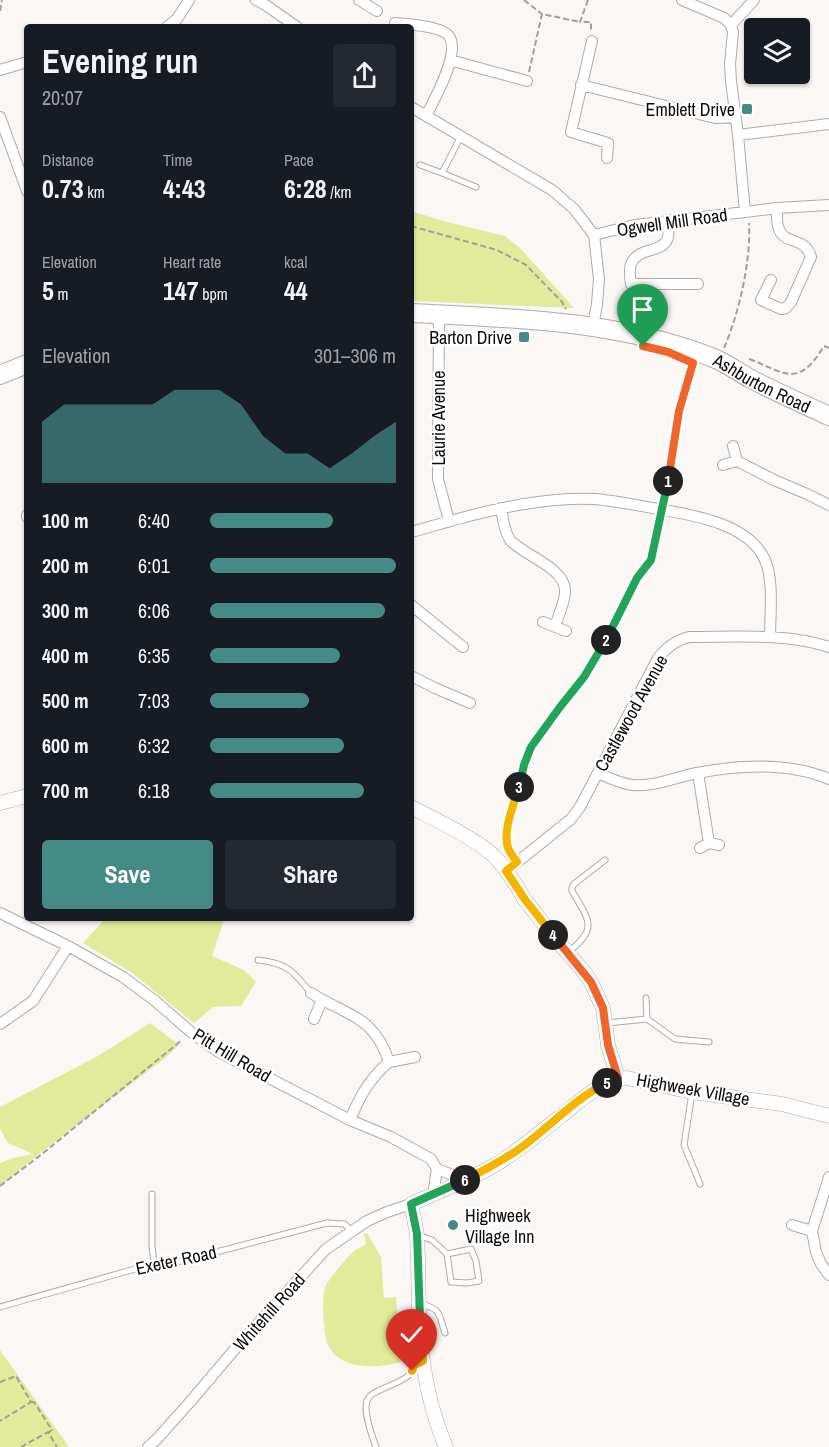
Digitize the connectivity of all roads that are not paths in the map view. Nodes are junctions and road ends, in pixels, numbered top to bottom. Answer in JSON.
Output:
{"nodes":[{"id":1,"x":189,"y":0,"type":"edge"},
{"id":2,"x":256,"y":0,"type":"edge"},
{"id":3,"x":359,"y":0,"type":"edge"},
{"id":4,"x":682,"y":0,"type":"edge"},
{"id":5,"x":754,"y":0,"type":"edge"},
{"id":6,"x":269,"y":3,"type":"edge"},
{"id":7,"x":377,"y":11,"type":"dead end"},
{"id":8,"x":392,"y":21,"type":"edge"},
{"id":9,"x":171,"y":24,"type":"edge"},
{"id":10,"x":290,"y":24,"type":"edge"},
{"id":11,"x":411,"y":24,"type":"edge"},
{"id":12,"x":414,"y":24,"type":"edge"},
{"id":13,"x":731,"y":25,"type":"junction"},
{"id":14,"x":592,"y":41,"type":"road end"},
{"id":15,"x":450,"y":60,"type":"junction"},
{"id":16,"x":24,"y":63,"type":"edge"},
{"id":17,"x":0,"y":70,"type":"edge"},
{"id":18,"x":527,"y":81,"type":"road end"},
{"id":19,"x":581,"y":85,"type":"junction"},
{"id":20,"x":414,"y":109,"type":"edge"},
{"id":21,"x":426,"y":116,"type":"junction"},
{"id":22,"x":0,"y":117,"type":"edge"},
{"id":23,"x":736,"y":117,"type":"junction"},
{"id":24,"x":829,"y":124,"type":"edge"},
{"id":25,"x":738,"y":135,"type":"junction"},
{"id":26,"x":461,"y":136,"type":"junction"},
{"id":27,"x":4,"y":138,"type":"edge"},
{"id":28,"x":607,"y":158,"type":"dead end"},
{"id":29,"x":420,"y":165,"type":"dead end"},
{"id":30,"x":442,"y":173,"type":"junction"},
{"id":31,"x":24,"y":183,"type":"edge"},
{"id":32,"x":476,"y":187,"type":"dead end"},
{"id":33,"x":829,"y":205,"type":"edge"},
{"id":34,"x":777,"y":208,"type":"junction"},
{"id":35,"x":747,"y":211,"type":"junction"},
{"id":36,"x":668,"y":220,"type":"junction"},
{"id":37,"x":594,"y":236,"type":"junction"},
{"id":38,"x":771,"y":280,"type":"dead end"},
{"id":39,"x":698,"y":284,"type":"dead end"},
{"id":40,"x":414,"y":313,"type":"edge"},
{"id":41,"x":439,"y":314,"type":"junction"},
{"id":42,"x":593,"y":326,"type":"junction"},
{"id":43,"x":24,"y":365,"type":"edge"},
{"id":44,"x":0,"y":375,"type":"edge"},
{"id":45,"x":829,"y":416,"type":"edge"},
{"id":46,"x":733,"y":446,"type":"dead end"},
{"id":47,"x":737,"y":461,"type":"junction"},
{"id":48,"x":723,"y":465,"type":"dead end"},
{"id":49,"x":829,"y":505,"type":"edge"},
{"id":50,"x":501,"y":508,"type":"junction"},
{"id":51,"x":449,"y":521,"type":"junction"},
{"id":52,"x":414,"y":531,"type":"edge"},
{"id":53,"x":414,"y":606,"type":"edge"},
{"id":54,"x":543,"y":621,"type":"dead end"},
{"id":55,"x":555,"y":626,"type":"junction"},
{"id":56,"x":566,"y":631,"type":"dead end"},
{"id":57,"x":770,"y":637,"type":"junction"},
{"id":58,"x":464,"y":647,"type":"dead end"},
{"id":59,"x":829,"y":647,"type":"edge"},
{"id":60,"x":414,"y":678,"type":"edge"},
{"id":61,"x":470,"y":703,"type":"dead end"},
{"id":62,"x":598,"y":773,"type":"junction"},
{"id":63,"x":698,"y":773,"type":"junction"},
{"id":64,"x":829,"y":779,"type":"edge"},
{"id":65,"x":24,"y":797,"type":"edge"},
{"id":66,"x":0,"y":803,"type":"edge"},
{"id":67,"x":414,"y":809,"type":"edge"},
{"id":68,"x":709,"y":845,"type":"dead end"},
{"id":69,"x":605,"y":860,"type":"dead end"},
{"id":70,"x":512,"y":867,"type":"junction"},
{"id":71,"x":0,"y":913,"type":"edge"},
{"id":72,"x":68,"y":946,"type":"junction"},
{"id":73,"x":567,"y":953,"type":"junction"},
{"id":74,"x":258,"y":960,"type":"dead end"},
{"id":75,"x":311,"y":993,"type":"joint"},
{"id":76,"x":646,"y":998,"type":"dead end"},
{"id":77,"x":322,"y":1000,"type":"junction"},
{"id":78,"x":314,"y":1018,"type":"dead end"},
{"id":79,"x":647,"y":1019,"type":"junction"},
{"id":80,"x":605,"y":1023,"type":"junction"},
{"id":81,"x":0,"y":1024,"type":"edge"},
{"id":82,"x":709,"y":1042,"type":"dead end"},
{"id":83,"x":415,"y":1057,"type":"dead end"},
{"id":84,"x":389,"y":1062,"type":"junction"},
{"id":85,"x":618,"y":1078,"type":"junction"},
{"id":86,"x":692,"y":1092,"type":"junction"},
{"id":87,"x":829,"y":1116,"type":"edge"},
{"id":88,"x":350,"y":1120,"type":"junction"},
{"id":89,"x":437,"y":1169,"type":"junction"},
{"id":90,"x":829,"y":1177,"type":"edge"},
{"id":91,"x":465,"y":1180,"type":"junction"},
{"id":92,"x":700,"y":1184,"type":"dead end"},
{"id":93,"x":152,"y":1194,"type":"dead end"},
{"id":94,"x":433,"y":1195,"type":"junction"},
{"id":95,"x":411,"y":1204,"type":"junction"},
{"id":96,"x":792,"y":1225,"type":"dead end"},
{"id":97,"x":812,"y":1231,"type":"junction"},
{"id":98,"x":351,"y":1232,"type":"junction"},
{"id":99,"x":417,"y":1234,"type":"junction"},
{"id":100,"x":447,"y":1254,"type":"junction"},
{"id":101,"x":154,"y":1264,"type":"junction"},
{"id":102,"x":829,"y":1275,"type":"edge"},
{"id":103,"x":419,"y":1303,"type":"junction"},
{"id":104,"x":0,"y":1307,"type":"edge"},
{"id":105,"x":445,"y":1333,"type":"dead end"},
{"id":106,"x":423,"y":1361,"type":"junction"},
{"id":107,"x":148,"y":1447,"type":"edge"},
{"id":108,"x":376,"y":1447,"type":"edge"},
{"id":109,"x":446,"y":1447,"type":"edge"}],
"edges":[{"from":1,"to":9,"type":"street"},
{"from":2,"to":6,"type":"street"},
{"from":3,"to":7,"type":"street"},
{"from":4,"to":13,"type":"street"},
{"from":5,"to":13,"type":"street"},
{"from":6,"to":10,"type":"street"},
{"from":8,"to":11,"type":"street"},
{"from":12,"to":15,"type":"street"},
{"from":13,"to":23,"type":"street","name":"Ogwell Mill Road"},
{"from":14,"to":19,"type":"street"},
{"from":15,"to":18,"type":"street"},
{"from":15,"to":21,"type":"street"},
{"from":16,"to":17,"type":"street"},
{"from":19,"to":23,"type":"street"},
{"from":19,"to":28,"type":"street"},
{"from":20,"to":21,"type":"street"},
{"from":21,"to":26,"type":"street"},
{"from":22,"to":27,"type":"street"},
{"from":23,"to":25,"type":"street","name":"Ogwell Mill Road"},
{"from":24,"to":25,"type":"street"},
{"from":25,"to":35,"type":"street","name":"Ogwell Mill Road"},
{"from":26,"to":30,"type":"lane"},
{"from":26,"to":37,"type":"street"},
{"from":27,"to":31,"type":"street"},
{"from":29,"to":30,"type":"lane"},
{"from":30,"to":32,"type":"lane"},
{"from":33,"to":34,"type":"street"},
{"from":34,"to":35,"type":"street"},
{"from":34,"to":38,"type":"street"},
{"from":35,"to":36,"type":"street","name":"Ogwell Mill Road"},
{"from":36,"to":37,"type":"street","name":"Ogwell Mill Road"},
{"from":36,"to":39,"type":"street"},
{"from":37,"to":42,"type":"street"},
{"from":40,"to":41,"type":"main road","name":"Ashburton Road"},
{"from":41,"to":42,"type":"main road","name":"Ashburton Road"},
{"from":41,"to":51,"type":"street","name":"Laurie Avenue"},
{"from":42,"to":45,"type":"main road","name":"Ashburton Road"},
{"from":43,"to":44,"type":"main road"},
{"from":46,"to":47,"type":"street"},
{"from":47,"to":48,"type":"street"},
{"from":47,"to":49,"type":"street"},
{"from":50,"to":51,"type":"street"},
{"from":50,"to":55,"type":"street"},
{"from":50,"to":57,"type":"street"},
{"from":51,"to":52,"type":"street"},
{"from":53,"to":58,"type":"street"},
{"from":54,"to":55,"type":"street"},
{"from":55,"to":56,"type":"street"},
{"from":57,"to":59,"type":"street","name":"Castlewood Avenue"},
{"from":57,"to":62,"type":"street","name":"Castlewood Avenue"},
{"from":60,"to":61,"type":"street"},
{"from":62,"to":63,"type":"street"},
{"from":62,"to":70,"type":"street","name":"Castlewood Avenue"},
{"from":63,"to":64,"type":"street"},
{"from":63,"to":68,"type":"street"},
{"from":65,"to":66,"type":"street"},
{"from":67,"to":70,"type":"street"},
{"from":69,"to":73,"type":"lane"},
{"from":70,"to":73,"type":"street"},
{"from":71,"to":72,"type":"street","name":"Pitt Hill Road"},
{"from":72,"to":81,"type":"street"},
{"from":72,"to":88,"type":"street","name":"Pitt Hill Road"},
{"from":73,"to":80,"type":"street"},
{"from":74,"to":75,"type":"lane"},
{"from":75,"to":77,"type":"street"},
{"from":76,"to":79,"type":"lane"},
{"from":77,"to":78,"type":"street"},
{"from":77,"to":84,"type":"street"},
{"from":79,"to":80,"type":"lane"},
{"from":79,"to":82,"type":"lane"},
{"from":80,"to":85,"type":"street"},
{"from":83,"to":84,"type":"street"},
{"from":84,"to":88,"type":"street"},
{"from":85,"to":86,"type":"street","name":"Highweek Village"},
{"from":85,"to":91,"type":"street","name":"Highweek Village"},
{"from":86,"to":87,"type":"street","name":"Highweek Village"},
{"from":86,"to":92,"type":"lane"},
{"from":88,"to":89,"type":"street","name":"Pitt Hill Road"},
{"from":89,"to":91,"type":"street","name":"Pitt Hill Road"},
{"from":89,"to":94,"type":"street"},
{"from":90,"to":97,"type":"street"},
{"from":91,"to":94,"type":"street","name":"Highweek Village"},
{"from":93,"to":101,"type":"lane"},
{"from":94,"to":95,"type":"street","name":"Highweek Village"},
{"from":95,"to":98,"type":"street","name":"Whitehill Road"},
{"from":95,"to":99,"type":"street"},
{"from":96,"to":97,"type":"street"},
{"from":97,"to":102,"type":"street"},
{"from":98,"to":101,"type":"lane","name":"Exeter Road"},
{"from":98,"to":107,"type":"street","name":"Whitehill Road"},
{"from":99,"to":100,"type":"lane"},
{"from":99,"to":103,"type":"street"},
{"from":100,"to":100,"type":"lane"},
{"from":101,"to":104,"type":"lane","name":"Exeter Road"},
{"from":103,"to":105,"type":"lane"},
{"from":103,"to":106,"type":"street"},
{"from":106,"to":108,"type":"lane"},
{"from":106,"to":109,"type":"street"}]}
